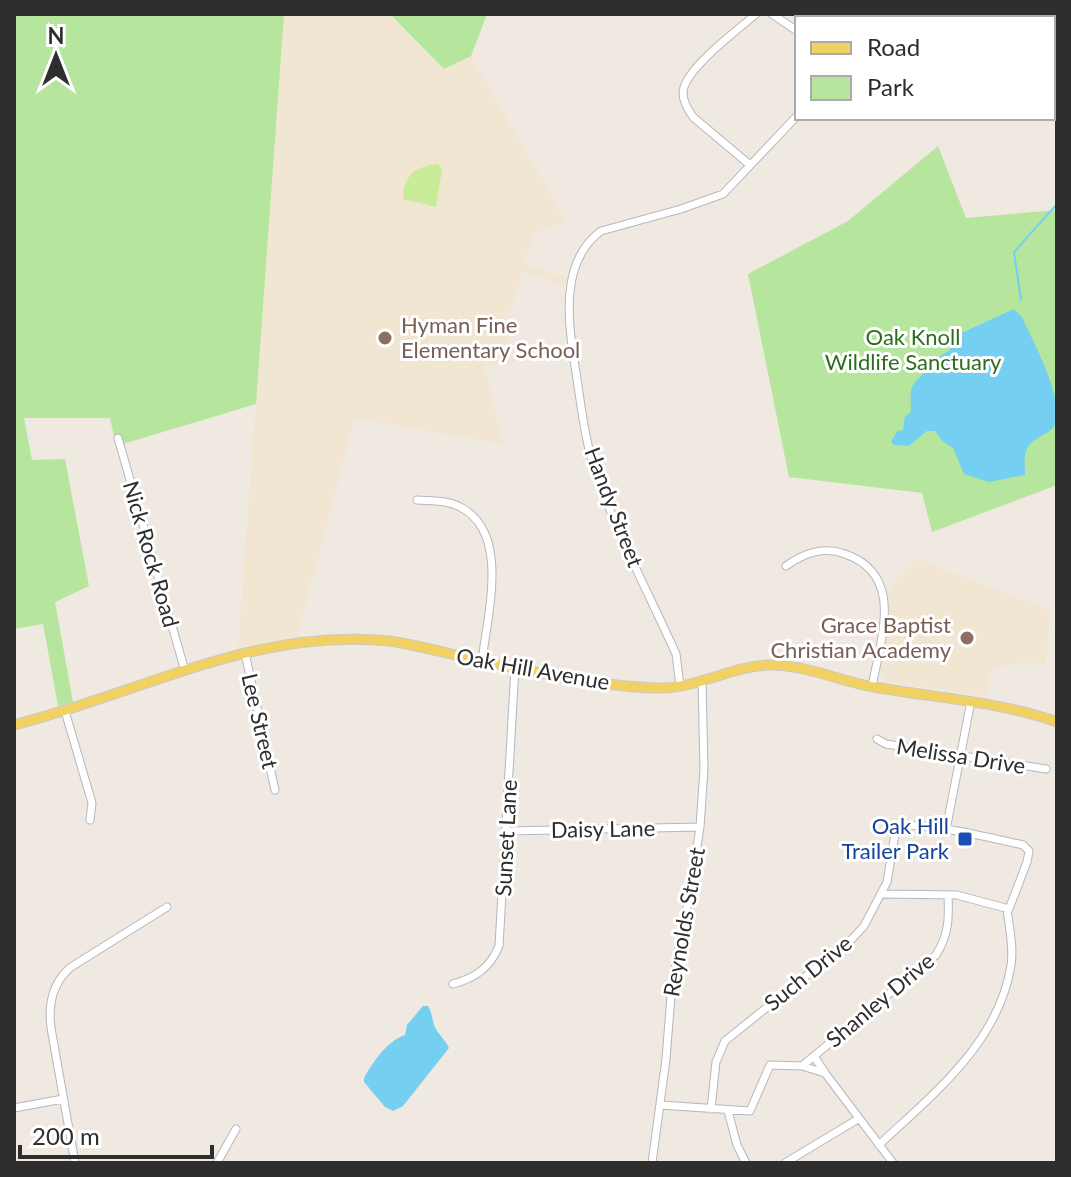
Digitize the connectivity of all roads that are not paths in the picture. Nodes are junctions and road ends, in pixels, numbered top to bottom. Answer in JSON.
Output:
{"nodes":[{"id":1,"x":756,"y":14,"type":"edge"},
{"id":2,"x":772,"y":14,"type":"edge"},
{"id":3,"x":795,"y":30,"type":"edge"},
{"id":4,"x":795,"y":118,"type":"edge"},
{"id":5,"x":750,"y":165,"type":"junction"},
{"id":6,"x":118,"y":438,"type":"dead end"},
{"id":7,"x":417,"y":500,"type":"dead end"},
{"id":8,"x":786,"y":566,"type":"dead end"},
{"id":9,"x":245,"y":653,"type":"junction"},
{"id":10,"x":482,"y":661,"type":"junction"},
{"id":11,"x":515,"y":667,"type":"junction"},
{"id":12,"x":185,"y":671,"type":"junction"},
{"id":13,"x":702,"y":681,"type":"junction"},
{"id":14,"x":680,"y":686,"type":"junction"},
{"id":15,"x":872,"y":687,"type":"junction"},
{"id":16,"x":971,"y":701,"type":"junction"},
{"id":17,"x":65,"y":711,"type":"junction"},
{"id":18,"x":1057,"y":722,"type":"edge"},
{"id":19,"x":14,"y":725,"type":"edge"},
{"id":20,"x":877,"y":739,"type":"dead end"},
{"id":21,"x":961,"y":756,"type":"junction"},
{"id":22,"x":1046,"y":769,"type":"dead end"},
{"id":23,"x":275,"y":790,"type":"dead end"},
{"id":24,"x":90,"y":820,"type":"dead end"},
{"id":25,"x":700,"y":827,"type":"junction"},
{"id":26,"x":946,"y":830,"type":"junction"},
{"id":27,"x":506,"y":831,"type":"junction"},
{"id":28,"x":883,"y":894,"type":"junction"},
{"id":29,"x":948,"y":895,"type":"junction"},
{"id":30,"x":167,"y":907,"type":"dead end"},
{"id":31,"x":1007,"y":909,"type":"junction"},
{"id":32,"x":453,"y":984,"type":"dead end"},
{"id":33,"x":814,"y":1056,"type":"junction"},
{"id":34,"x":802,"y":1066,"type":"junction"},
{"id":35,"x":825,"y":1073,"type":"junction"},
{"id":36,"x":63,"y":1099,"type":"junction"},
{"id":37,"x":660,"y":1105,"type":"junction"},
{"id":38,"x":14,"y":1108,"type":"edge"},
{"id":39,"x":711,"y":1109,"type":"junction"},
{"id":40,"x":728,"y":1111,"type":"junction"},
{"id":41,"x":858,"y":1119,"type":"junction"},
{"id":42,"x":236,"y":1129,"type":"dead end"},
{"id":43,"x":879,"y":1145,"type":"junction"},
{"id":44,"x":75,"y":1163,"type":"edge"},
{"id":45,"x":217,"y":1163,"type":"edge"},
{"id":46,"x":652,"y":1163,"type":"edge"},
{"id":47,"x":746,"y":1163,"type":"edge"},
{"id":48,"x":785,"y":1163,"type":"edge"},
{"id":49,"x":893,"y":1163,"type":"edge"}],
"edges":[{"from":1,"to":5,"type":"street"},
{"from":2,"to":3,"type":"street"},
{"from":4,"to":5,"type":"street","name":"Handy Street"},
{"from":5,"to":14,"type":"street","name":"Handy Street"},
{"from":6,"to":12,"type":"street","name":"Nick Rock Road"},
{"from":7,"to":10,"type":"street"},
{"from":8,"to":15,"type":"street"},
{"from":9,"to":10,"type":"main road","name":"Oak Hill Avenue"},
{"from":9,"to":12,"type":"main road","name":"Oak Hill Avenue"},
{"from":9,"to":23,"type":"street","name":"Lee Street"},
{"from":10,"to":11,"type":"main road","name":"Oak Hill Avenue"},
{"from":11,"to":14,"type":"main road","name":"Oak Hill Avenue"},
{"from":11,"to":27,"type":"street","name":"Sunset Lane"},
{"from":12,"to":17,"type":"main road","name":"Oak Hill Avenue"},
{"from":13,"to":14,"type":"main road","name":"Oak Hill Avenue"},
{"from":13,"to":15,"type":"main road","name":"Oak Hill Avenue"},
{"from":13,"to":25,"type":"street","name":"Reynolds Street"},
{"from":15,"to":16,"type":"main road","name":"Oak Hill Avenue"},
{"from":16,"to":18,"type":"main road","name":"Oak Hill Avenue"},
{"from":16,"to":21,"type":"street"},
{"from":17,"to":19,"type":"main road","name":"Oak Hill Avenue"},
{"from":17,"to":24,"type":"street"},
{"from":20,"to":21,"type":"street","name":"Melissa Drive"},
{"from":21,"to":22,"type":"street","name":"Melissa Drive"},
{"from":21,"to":26,"type":"street"},
{"from":25,"to":27,"type":"street","name":"Daisy Lane"},
{"from":25,"to":37,"type":"street","name":"Reynolds Street"},
{"from":26,"to":28,"type":"street","name":"Such Drive"},
{"from":26,"to":31,"type":"street"},
{"from":27,"to":32,"type":"street","name":"Sunset Lane"},
{"from":28,"to":29,"type":"street"},
{"from":28,"to":39,"type":"street","name":"Such Drive"},
{"from":29,"to":31,"type":"street"},
{"from":29,"to":33,"type":"street","name":"Shanley Drive"},
{"from":30,"to":36,"type":"street"},
{"from":31,"to":43,"type":"street"},
{"from":33,"to":34,"type":"street","name":"Shanley Drive"},
{"from":33,"to":35,"type":"street"},
{"from":34,"to":35,"type":"street"},
{"from":34,"to":40,"type":"street"},
{"from":35,"to":41,"type":"street"},
{"from":36,"to":38,"type":"street"},
{"from":36,"to":44,"type":"street"},
{"from":37,"to":39,"type":"street"},
{"from":37,"to":46,"type":"street","name":"Reynolds Street"},
{"from":39,"to":40,"type":"street"},
{"from":40,"to":47,"type":"street"},
{"from":41,"to":43,"type":"street"},
{"from":41,"to":48,"type":"street"},
{"from":42,"to":45,"type":"street"},
{"from":43,"to":49,"type":"street"}]}
